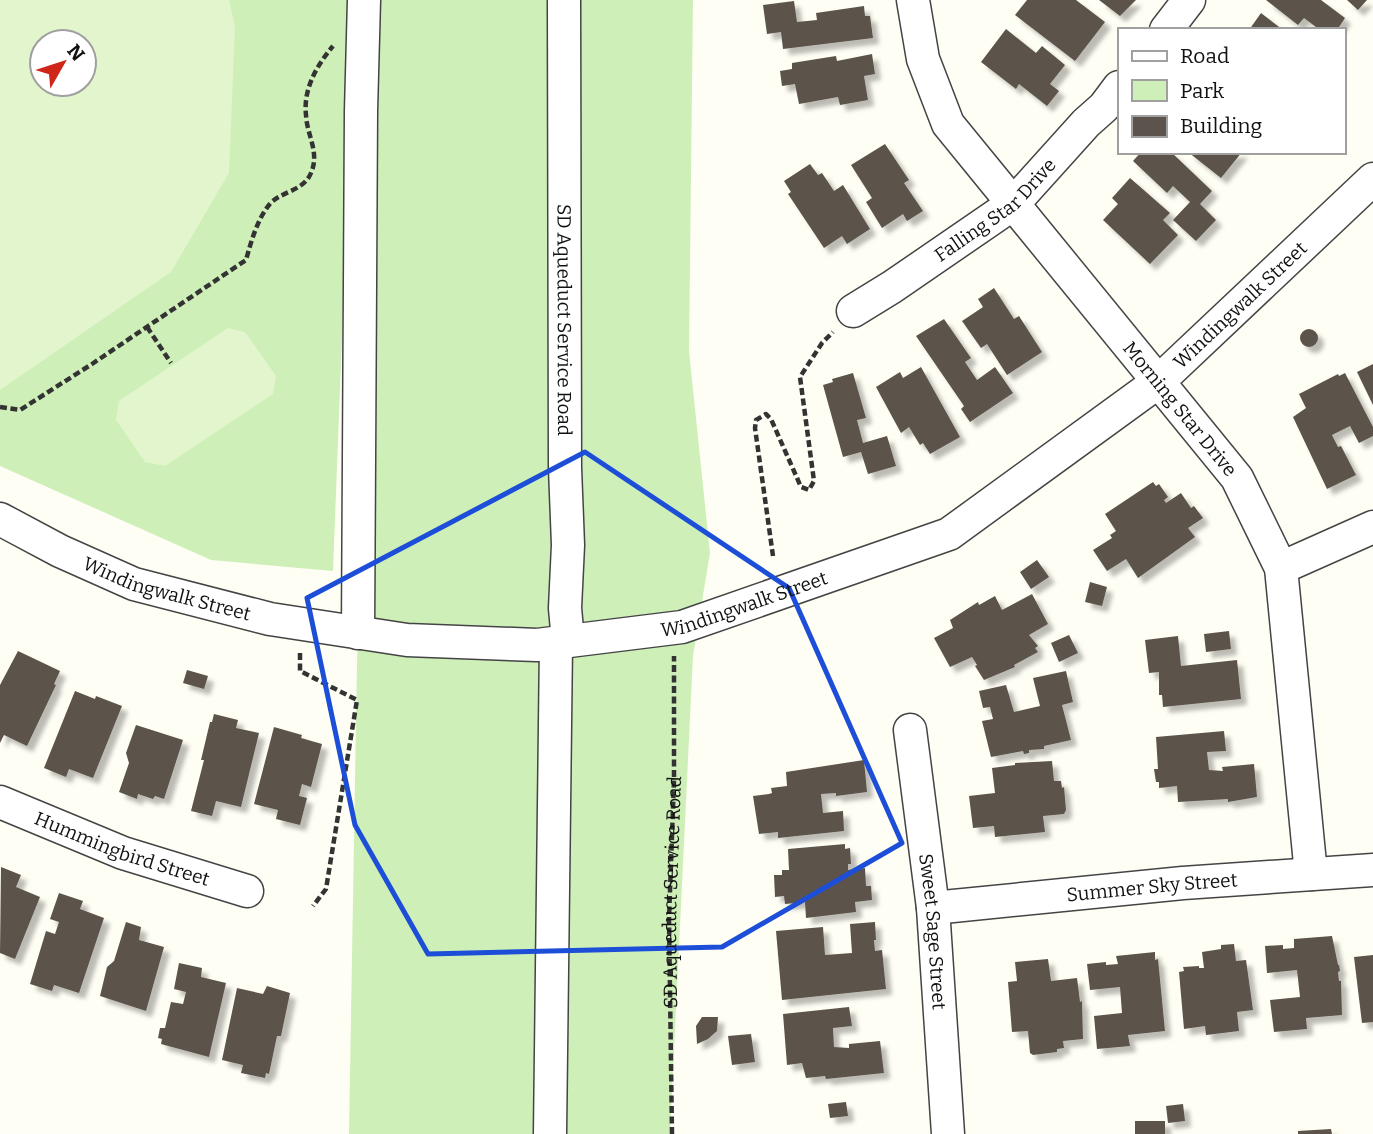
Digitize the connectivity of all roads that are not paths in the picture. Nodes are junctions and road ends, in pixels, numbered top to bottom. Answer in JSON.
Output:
{"nodes":[{"id":1,"x":364,"y":0,"type":"edge"},
{"id":2,"x":564,"y":0,"type":"edge"},
{"id":3,"x":913,"y":0,"type":"edge"},
{"id":4,"x":1189,"y":0,"type":"edge"},
{"id":5,"x":1168,"y":28,"type":"edge"},
{"id":6,"x":1118,"y":89,"type":"edge"},
{"id":7,"x":1373,"y":179,"type":"edge"},
{"id":8,"x":1013,"y":204,"type":"junction"},
{"id":9,"x":853,"y":312,"type":"road end"},
{"id":10,"x":1158,"y":382,"type":"junction"},
{"id":11,"x":0,"y":519,"type":"edge"},
{"id":12,"x":1373,"y":527,"type":"edge"},
{"id":13,"x":1281,"y":568,"type":"junction"},
{"id":14,"x":358,"y":633,"type":"junction"},
{"id":15,"x":562,"y":642,"type":"junction"},
{"id":16,"x":910,"y":730,"type":"dead end"},
{"id":17,"x":0,"y":802,"type":"edge"},
{"id":18,"x":1373,"y":870,"type":"edge"},
{"id":19,"x":1311,"y":874,"type":"junction"},
{"id":20,"x":247,"y":891,"type":"dead end"},
{"id":21,"x":933,"y":908,"type":"junction"},
{"id":22,"x":550,"y":1134,"type":"edge"},
{"id":23,"x":948,"y":1134,"type":"edge"}],
"edges":[{"from":1,"to":14,"type":"street"},
{"from":2,"to":15,"type":"street","name":"SD Aqueduct Service Road"},
{"from":3,"to":8,"type":"street","name":"Morning Star Drive"},
{"from":4,"to":5,"type":"street"},
{"from":6,"to":8,"type":"street","name":"Falling Star Drive"},
{"from":7,"to":10,"type":"street","name":"Windingwalk Street"},
{"from":8,"to":9,"type":"street","name":"Falling Star Drive"},
{"from":8,"to":10,"type":"street","name":"Morning Star Drive"},
{"from":10,"to":13,"type":"street","name":"Morning Star Drive"},
{"from":10,"to":15,"type":"street","name":"Windingwalk Street"},
{"from":11,"to":14,"type":"street","name":"Windingwalk Street"},
{"from":12,"to":13,"type":"street"},
{"from":13,"to":19,"type":"street","name":"Morning Star Drive"},
{"from":14,"to":15,"type":"street","name":"Windingwalk Street"},
{"from":15,"to":22,"type":"street","name":"SD Aqueduct Service Road"},
{"from":16,"to":21,"type":"street","name":"Sweet Sage Street"},
{"from":17,"to":20,"type":"street","name":"Hummingbird Street"},
{"from":18,"to":19,"type":"street","name":"Summer Sky Street"},
{"from":19,"to":21,"type":"street","name":"Summer Sky Street"},
{"from":21,"to":23,"type":"street","name":"Sweet Sage Street"}]}
